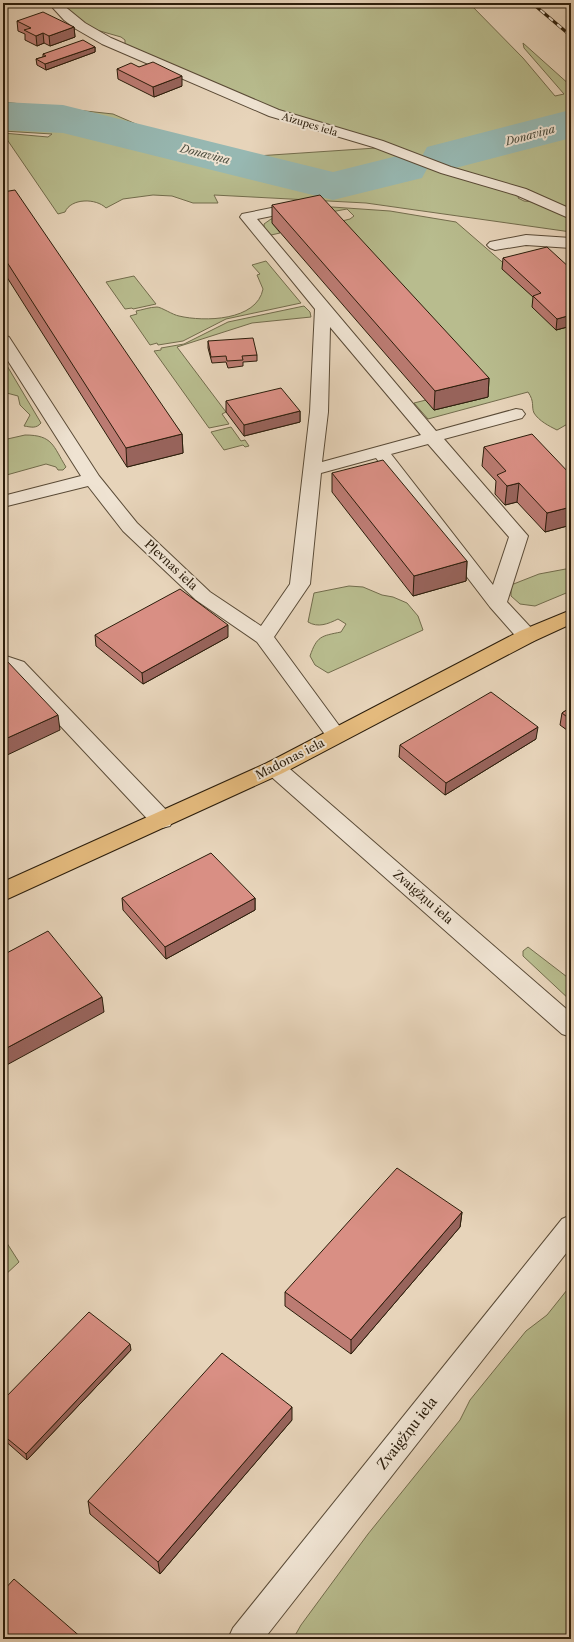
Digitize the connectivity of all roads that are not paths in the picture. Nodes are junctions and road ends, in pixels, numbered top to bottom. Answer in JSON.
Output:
{"nodes":[{"id":1,"x":59,"y":8,"type":"dead end"},
{"id":2,"x":305,"y":205,"type":"edge"},
{"id":3,"x":571,"y":215,"type":"edge"},
{"id":4,"x":571,"y":243,"type":"edge"},
{"id":5,"x":495,"y":244,"type":"dead end"},
{"id":6,"x":323,"y":308,"type":"junction"},
{"id":7,"x":3,"y":340,"type":"edge"},
{"id":8,"x":516,"y":414,"type":"dead end"},
{"id":9,"x":432,"y":437,"type":"junction"},
{"id":10,"x":380,"y":451,"type":"junction"},
{"id":11,"x":312,"y":470,"type":"junction"},
{"id":12,"x":92,"y":480,"type":"junction"},
{"id":13,"x":3,"y":502,"type":"edge"},
{"id":14,"x":497,"y":603,"type":"junction"},
{"id":15,"x":571,"y":616,"type":"edge"},
{"id":16,"x":527,"y":636,"type":"junction"},
{"id":17,"x":264,"y":637,"type":"junction"},
{"id":18,"x":3,"y":662,"type":"edge"},
{"id":19,"x":336,"y":735,"type":"junction"},
{"id":20,"x":275,"y":768,"type":"junction"},
{"id":21,"x":162,"y":820,"type":"junction"},
{"id":22,"x":3,"y":892,"type":"edge"},
{"id":23,"x":571,"y":1027,"type":"edge"},
{"id":24,"x":571,"y":1227,"type":"edge"},
{"id":25,"x":244,"y":1639,"type":"edge"}],
"edges":[{"from":1,"to":3,"type":"street","name":"Aizupes iela"},
{"from":2,"to":6,"type":"street"},
{"from":4,"to":5,"type":"street"},
{"from":6,"to":9,"type":"street"},
{"from":6,"to":11,"type":"street"},
{"from":7,"to":12,"type":"street","name":"Pļevnas iela"},
{"from":8,"to":9,"type":"street"},
{"from":9,"to":10,"type":"street"},
{"from":9,"to":14,"type":"street"},
{"from":10,"to":11,"type":"street"},
{"from":10,"to":14,"type":"street"},
{"from":11,"to":17,"type":"street"},
{"from":12,"to":13,"type":"street"},
{"from":12,"to":17,"type":"street","name":"Pļevnas iela"},
{"from":14,"to":16,"type":"street"},
{"from":15,"to":16,"type":"main road","name":"Madonas iela"},
{"from":16,"to":19,"type":"main road","name":"Madonas iela"},
{"from":17,"to":19,"type":"street","name":"Pļevnas iela"},
{"from":18,"to":21,"type":"street"},
{"from":19,"to":20,"type":"main road","name":"Madonas iela"},
{"from":20,"to":21,"type":"main road","name":"Madonas iela"},
{"from":20,"to":23,"type":"street","name":"Zvaigžņu iela"},
{"from":21,"to":22,"type":"main road","name":"Madonas iela"},
{"from":24,"to":25,"type":"street","name":"Zvaigžņu iela"}]}
